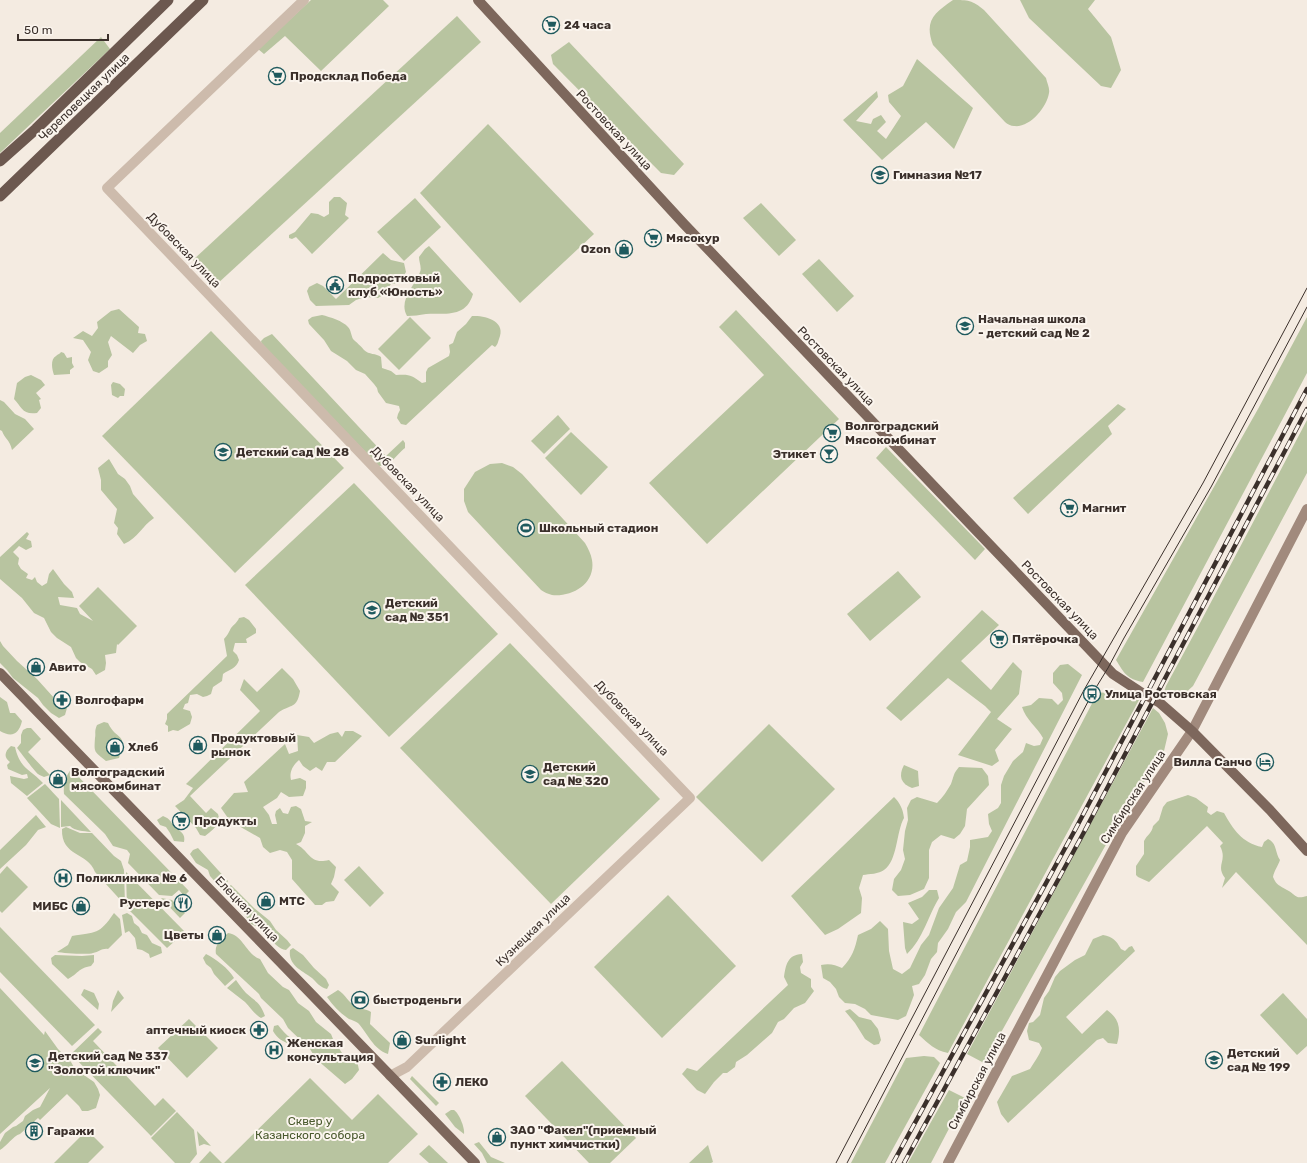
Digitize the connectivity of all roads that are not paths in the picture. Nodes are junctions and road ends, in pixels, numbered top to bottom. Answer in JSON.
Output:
{"nodes":[{"id":1,"x":168,"y":0,"type":"edge"},
{"id":2,"x":203,"y":0,"type":"edge"},
{"id":3,"x":304,"y":0,"type":"edge"},
{"id":4,"x":478,"y":0,"type":"edge"},
{"id":5,"x":0,"y":161,"type":"edge"},
{"id":6,"x":0,"y":196,"type":"edge"},
{"id":7,"x":1307,"y":509,"type":"edge"},
{"id":8,"x":0,"y":673,"type":"edge"},
{"id":9,"x":1192,"y":731,"type":"junction"},
{"id":10,"x":690,"y":798,"type":"joint"},
{"id":11,"x":1307,"y":851,"type":"edge"},
{"id":12,"x":390,"y":1076,"type":"junction"},
{"id":13,"x":475,"y":1163,"type":"edge"},
{"id":14,"x":948,"y":1163,"type":"edge"}],
"edges":[{"from":1,"to":5,"type":"highway","name":"Череповецкая улица"},
{"from":2,"to":6,"type":"highway","name":"Череповецкая улица"},
{"from":3,"to":10,"type":"street","name":"Дубовская улица"},
{"from":4,"to":9,"type":"main road","name":"Ростовская улица"},
{"from":7,"to":9,"type":"main road","name":"Симбирская улица"},
{"from":8,"to":12,"type":"main road","name":"Елецкая улица"},
{"from":9,"to":11,"type":"main road","name":"Ростовская улица"},
{"from":9,"to":14,"type":"main road","name":"Симбирская улица"},
{"from":10,"to":12,"type":"street","name":"Кузнецкая улица"},
{"from":12,"to":13,"type":"main road","name":"Елецкая улица"}]}
